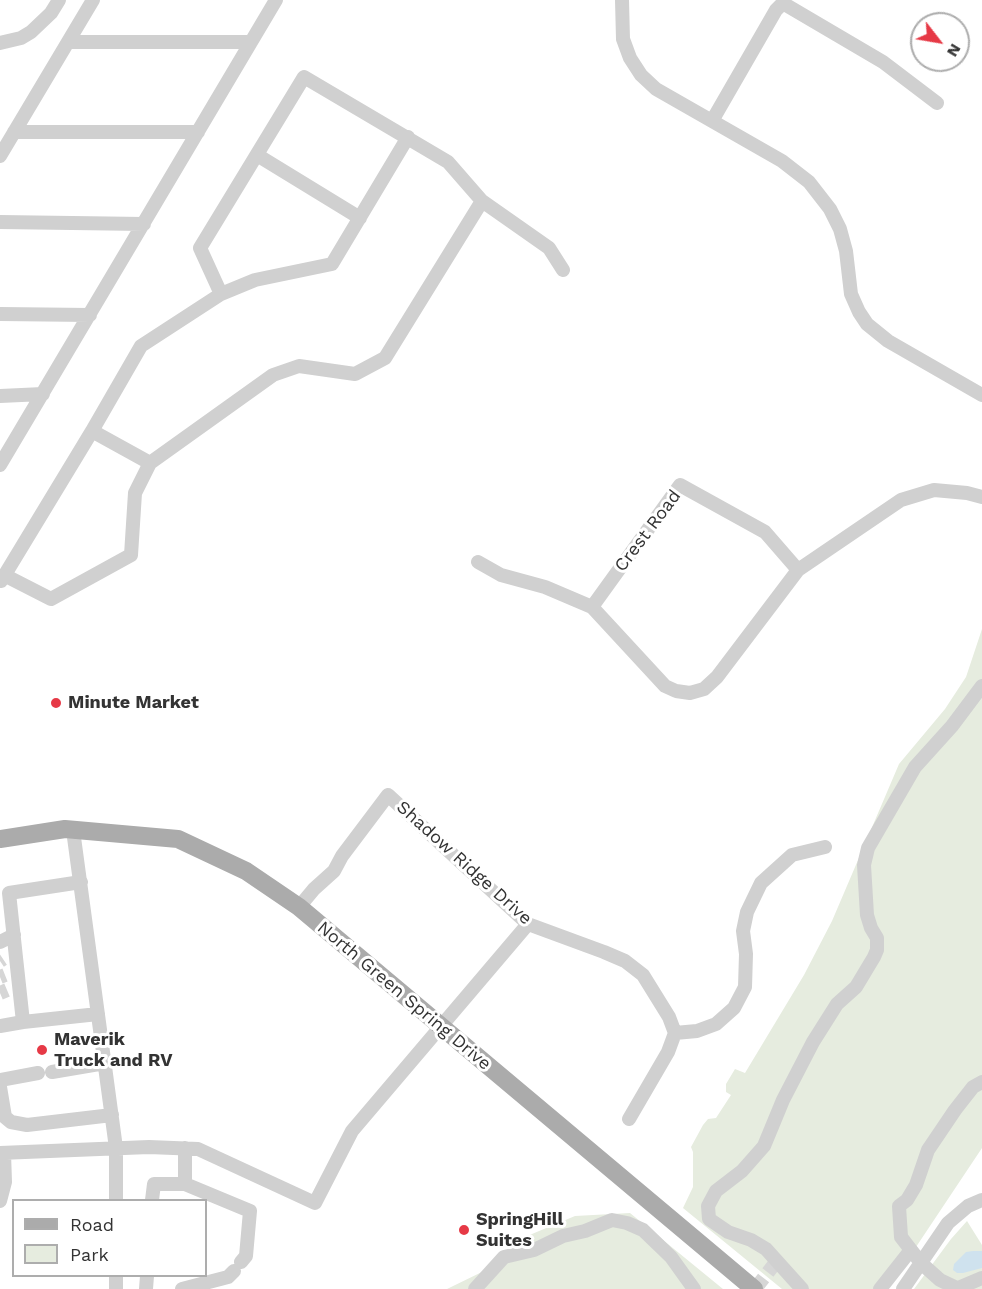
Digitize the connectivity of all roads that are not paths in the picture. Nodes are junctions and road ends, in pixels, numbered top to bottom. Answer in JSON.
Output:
{"nodes":[{"id":1,"x":59,"y":0,"type":"edge"},
{"id":2,"x":93,"y":0,"type":"edge"},
{"id":3,"x":276,"y":0,"type":"edge"},
{"id":4,"x":622,"y":0,"type":"edge"},
{"id":5,"x":69,"y":42,"type":"junction"},
{"id":6,"x":250,"y":42,"type":"junction"},
{"id":7,"x":0,"y":43,"type":"edge"},
{"id":8,"x":938,"y":103,"type":"dead end"},
{"id":9,"x":712,"y":121,"type":"junction"},
{"id":10,"x":14,"y":132,"type":"junction"},
{"id":11,"x":198,"y":132,"type":"junction"},
{"id":12,"x":408,"y":137,"type":"junction"},
{"id":13,"x":256,"y":155,"type":"junction"},
{"id":14,"x":0,"y":156,"type":"edge"},
{"id":15,"x":482,"y":201,"type":"junction"},
{"id":16,"x":360,"y":218,"type":"junction"},
{"id":17,"x":0,"y":222,"type":"edge"},
{"id":18,"x":144,"y":224,"type":"junction"},
{"id":19,"x":563,"y":270,"type":"dead end"},
{"id":20,"x":221,"y":294,"type":"junction"},
{"id":21,"x":0,"y":314,"type":"edge"},
{"id":22,"x":90,"y":315,"type":"junction"},
{"id":23,"x":43,"y":394,"type":"junction"},
{"id":24,"x":982,"y":395,"type":"edge"},
{"id":25,"x":0,"y":396,"type":"edge"},
{"id":26,"x":92,"y":431,"type":"junction"},
{"id":27,"x":150,"y":463,"type":"junction"},
{"id":28,"x":0,"y":465,"type":"edge"},
{"id":29,"x":982,"y":497,"type":"edge"},
{"id":30,"x":478,"y":562,"type":"dead end"},
{"id":31,"x":798,"y":570,"type":"junction"},
{"id":32,"x":3,"y":579,"type":"edge"},
{"id":33,"x":592,"y":607,"type":"junction"},
{"id":34,"x":982,"y":686,"type":"edge"},
{"id":35,"x":73,"y":830,"type":"junction"},
{"id":36,"x":0,"y":839,"type":"edge"},
{"id":37,"x":825,"y":847,"type":"dead end"},
{"id":38,"x":81,"y":882,"type":"junction"},
{"id":39,"x":5,"y":898,"type":"edge"},
{"id":40,"x":298,"y":908,"type":"junction"},
{"id":41,"x":528,"y":924,"type":"junction"},
{"id":42,"x":9,"y":929,"type":"edge"},
{"id":43,"x":0,"y":942,"type":"edge"},
{"id":44,"x":98,"y":1014,"type":"junction"},
{"id":45,"x":23,"y":1022,"type":"junction"},
{"id":46,"x":0,"y":1026,"type":"edge"},
{"id":47,"x":441,"y":1026,"type":"junction"},
{"id":48,"x":675,"y":1033,"type":"junction"},
{"id":49,"x":105,"y":1063,"type":"junction"},
{"id":50,"x":0,"y":1080,"type":"edge"},
{"id":51,"x":982,"y":1082,"type":"edge"},
{"id":52,"x":0,"y":1087,"type":"edge"},
{"id":53,"x":112,"y":1115,"type":"junction"},
{"id":54,"x":628,"y":1119,"type":"dead end"},
{"id":55,"x":116,"y":1148,"type":"junction"},
{"id":56,"x":185,"y":1148,"type":"junction"},
{"id":57,"x":2,"y":1153,"type":"edge"},
{"id":58,"x":184,"y":1184,"type":"junction"},
{"id":59,"x":116,"y":1199,"type":"edge"},
{"id":60,"x":152,"y":1199,"type":"edge"},
{"id":61,"x":982,"y":1200,"type":"edge"},
{"id":62,"x":0,"y":1201,"type":"edge"},
{"id":63,"x":910,"y":1251,"type":"junction"},
{"id":64,"x":921,"y":1263,"type":"junction"},
{"id":65,"x":982,"y":1278,"type":"edge"},
{"id":66,"x":182,"y":1289,"type":"edge"},
{"id":67,"x":476,"y":1289,"type":"edge"},
{"id":68,"x":694,"y":1289,"type":"edge"},
{"id":69,"x":754,"y":1289,"type":"edge"},
{"id":70,"x":802,"y":1289,"type":"edge"},
{"id":71,"x":880,"y":1289,"type":"edge"},
{"id":72,"x":903,"y":1289,"type":"edge"},
{"id":73,"x":956,"y":1289,"type":"edge"}],
"edges":[{"from":1,"to":7,"type":"street"},
{"from":2,"to":5,"type":"street"},
{"from":3,"to":6,"type":"street"},
{"from":4,"to":9,"type":"street"},
{"from":5,"to":6,"type":"street"},
{"from":5,"to":10,"type":"street"},
{"from":6,"to":11,"type":"street"},
{"from":8,"to":9,"type":"street"},
{"from":9,"to":24,"type":"street"},
{"from":10,"to":11,"type":"street"},
{"from":10,"to":14,"type":"street"},
{"from":11,"to":18,"type":"street"},
{"from":12,"to":13,"type":"street"},
{"from":12,"to":15,"type":"street"},
{"from":12,"to":16,"type":"street"},
{"from":13,"to":16,"type":"street"},
{"from":13,"to":20,"type":"street"},
{"from":15,"to":19,"type":"street"},
{"from":15,"to":27,"type":"street"},
{"from":16,"to":20,"type":"street"},
{"from":17,"to":18,"type":"street"},
{"from":18,"to":22,"type":"street"},
{"from":20,"to":26,"type":"street"},
{"from":21,"to":22,"type":"street"},
{"from":22,"to":23,"type":"street"},
{"from":23,"to":25,"type":"street"},
{"from":23,"to":28,"type":"street"},
{"from":26,"to":27,"type":"street"},
{"from":26,"to":32,"type":"street"},
{"from":27,"to":32,"type":"street"},
{"from":29,"to":31,"type":"street"},
{"from":30,"to":33,"type":"street"},
{"from":31,"to":33,"type":"street","name":"Crest Road"},
{"from":31,"to":33,"type":"street"},
{"from":34,"to":70,"type":"street"},
{"from":35,"to":36,"type":"main road","name":"North Green Spring Drive"},
{"from":35,"to":38,"type":"street"},
{"from":35,"to":40,"type":"main road","name":"North Green Spring Drive"},
{"from":37,"to":48,"type":"street"},
{"from":38,"to":39,"type":"street"},
{"from":38,"to":44,"type":"street"},
{"from":39,"to":42,"type":"street"},
{"from":40,"to":41,"type":"street","name":"Shadow Ridge Drive"},
{"from":40,"to":47,"type":"main road","name":"North Green Spring Drive"},
{"from":41,"to":47,"type":"street"},
{"from":41,"to":48,"type":"street","name":"Shadow Ridge Drive"},
{"from":42,"to":43,"type":"street"},
{"from":42,"to":45,"type":"street"},
{"from":44,"to":45,"type":"street"},
{"from":44,"to":49,"type":"street"},
{"from":45,"to":46,"type":"street"},
{"from":47,"to":56,"type":"street"},
{"from":47,"to":69,"type":"main road","name":"North Green Spring Drive"},
{"from":48,"to":54,"type":"street"},
{"from":49,"to":50,"type":"street"},
{"from":49,"to":53,"type":"street"},
{"from":51,"to":63,"type":"street"},
{"from":52,"to":53,"type":"street"},
{"from":53,"to":55,"type":"street"},
{"from":55,"to":56,"type":"street"},
{"from":55,"to":57,"type":"street"},
{"from":55,"to":59,"type":"street"},
{"from":56,"to":58,"type":"street"},
{"from":57,"to":62,"type":"street"},
{"from":58,"to":60,"type":"street"},
{"from":58,"to":66,"type":"street"},
{"from":61,"to":64,"type":"street"},
{"from":63,"to":64,"type":"street"},
{"from":63,"to":71,"type":"street"},
{"from":64,"to":72,"type":"street"},
{"from":64,"to":73,"type":"street"},
{"from":65,"to":73,"type":"street"},
{"from":67,"to":68,"type":"street"}]}
